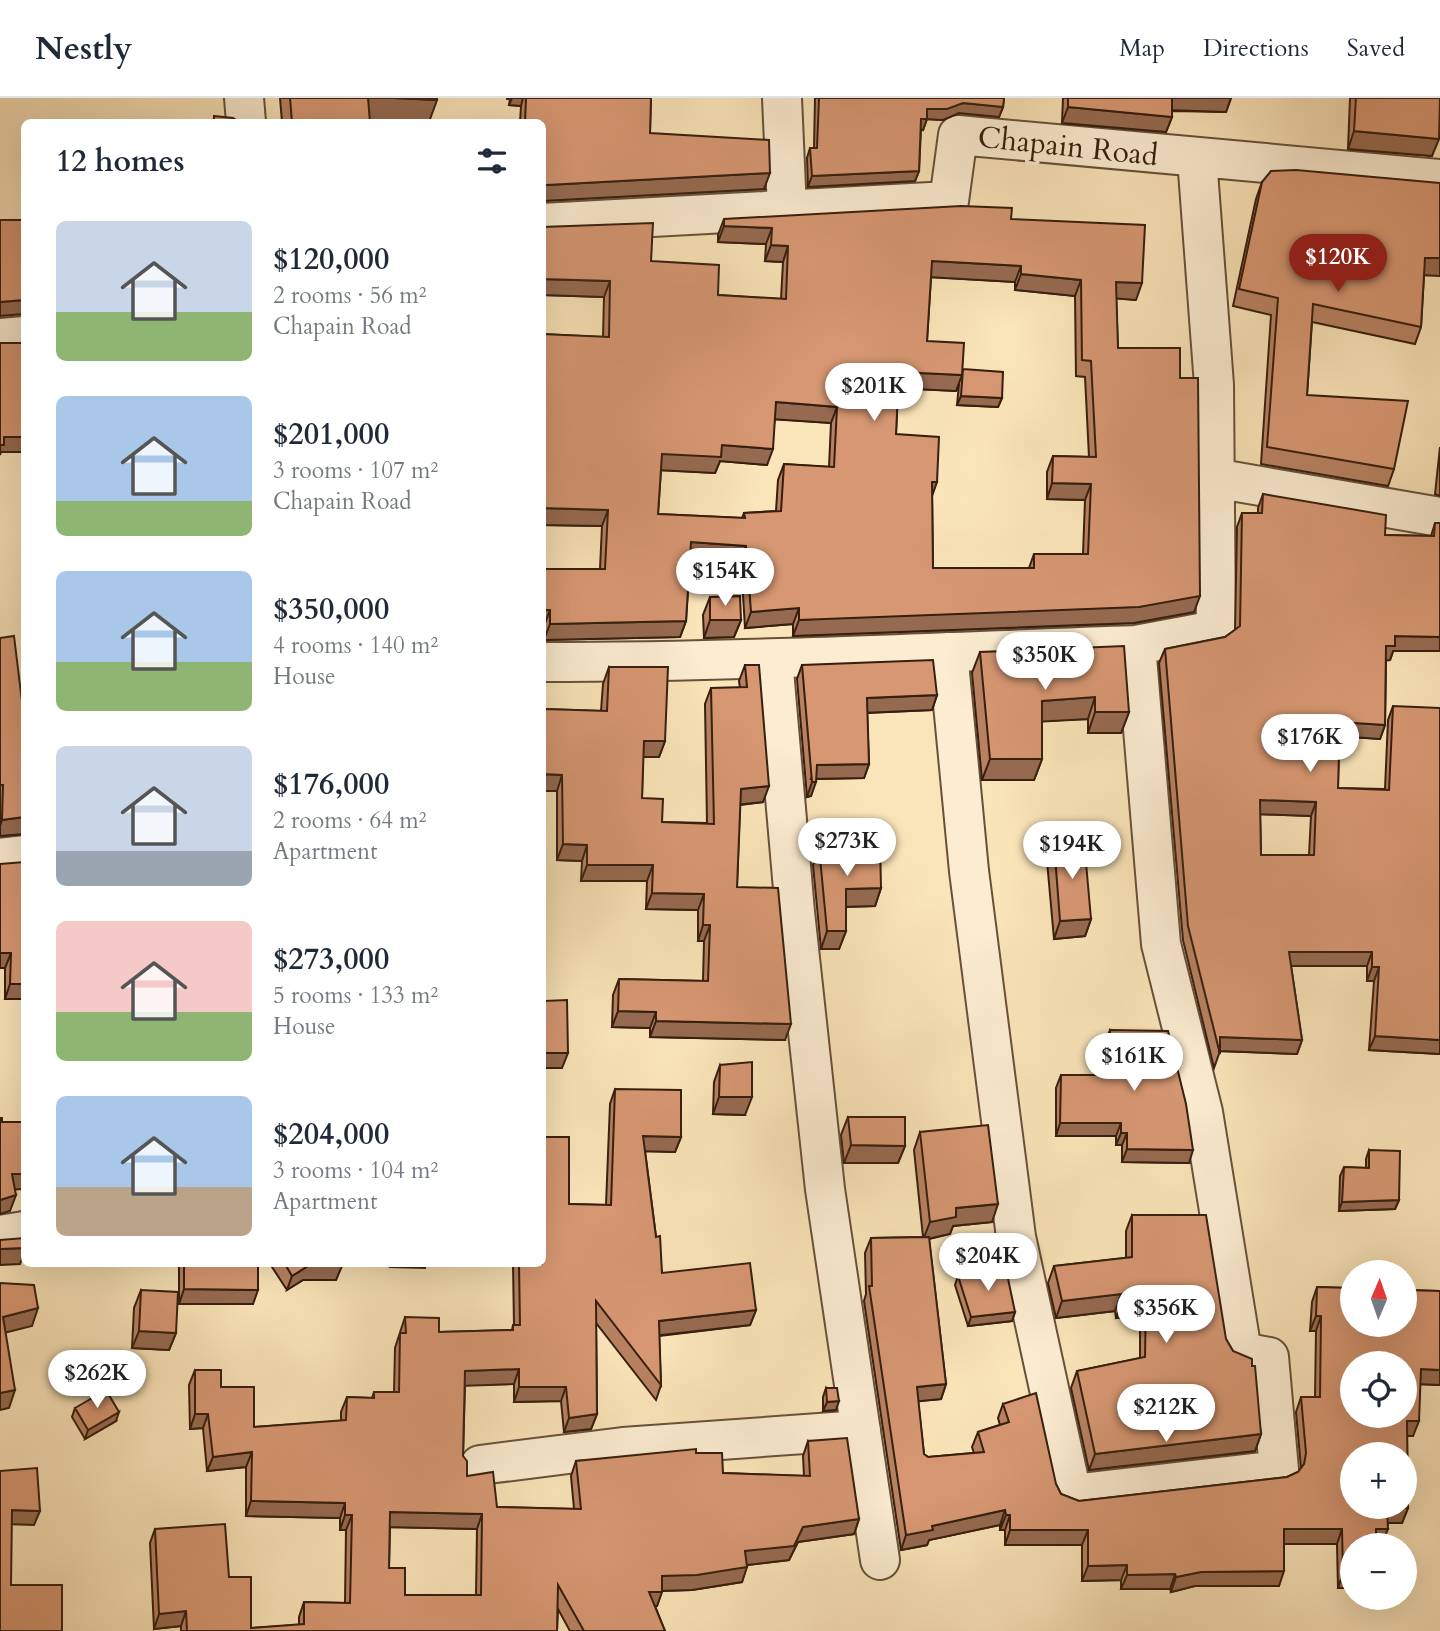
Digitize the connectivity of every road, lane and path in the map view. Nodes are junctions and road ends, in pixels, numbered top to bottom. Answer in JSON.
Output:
{"nodes":[{"id":1,"x":244,"y":98,"type":"edge"},
{"id":2,"x":782,"y":98,"type":"edge"},
{"id":3,"x":246,"y":119,"type":"edge"},
{"id":4,"x":1197,"y":158,"type":"junction"},
{"id":5,"x":1440,"y":179,"type":"edge"},
{"id":6,"x":786,"y":210,"type":"junction"},
{"id":7,"x":546,"y":223,"type":"edge"},
{"id":8,"x":21,"y":336,"type":"edge"},
{"id":9,"x":0,"y":338,"type":"edge"},
{"id":10,"x":1214,"y":478,"type":"junction"},
{"id":11,"x":1440,"y":517,"type":"edge"},
{"id":12,"x":1136,"y":645,"type":"junction"},
{"id":13,"x":948,"y":652,"type":"junction"},
{"id":14,"x":773,"y":659,"type":"junction"},
{"id":15,"x":546,"y":662,"type":"edge"},
{"id":16,"x":21,"y":856,"type":"edge"},
{"id":17,"x":0,"y":859,"type":"edge"},
{"id":18,"x":21,"y":1232,"type":"edge"},
{"id":19,"x":0,"y":1235,"type":"edge"},
{"id":20,"x":861,"y":1430,"type":"junction"},
{"id":21,"x":480,"y":1465,"type":"dead end"},
{"id":22,"x":880,"y":1560,"type":"dead end"}],
"edges":[{"from":1,"to":3,"type":"street"},
{"from":2,"to":6,"type":"street"},
{"from":4,"to":5,"type":"street","name":"Chapain Road"},
{"from":4,"to":6,"type":"street","name":"Chapain Road"},
{"from":4,"to":10,"type":"street"},
{"from":6,"to":7,"type":"street","name":"Chapain Road"},
{"from":8,"to":9,"type":"street"},
{"from":10,"to":11,"type":"street"},
{"from":10,"to":12,"type":"street"},
{"from":12,"to":13,"type":"street"},
{"from":12,"to":13,"type":"street"},
{"from":13,"to":14,"type":"street"},
{"from":14,"to":15,"type":"street"},
{"from":14,"to":20,"type":"street"},
{"from":16,"to":17,"type":"street"},
{"from":18,"to":19,"type":"street"},
{"from":20,"to":21,"type":"street"},
{"from":20,"to":22,"type":"street"}]}
